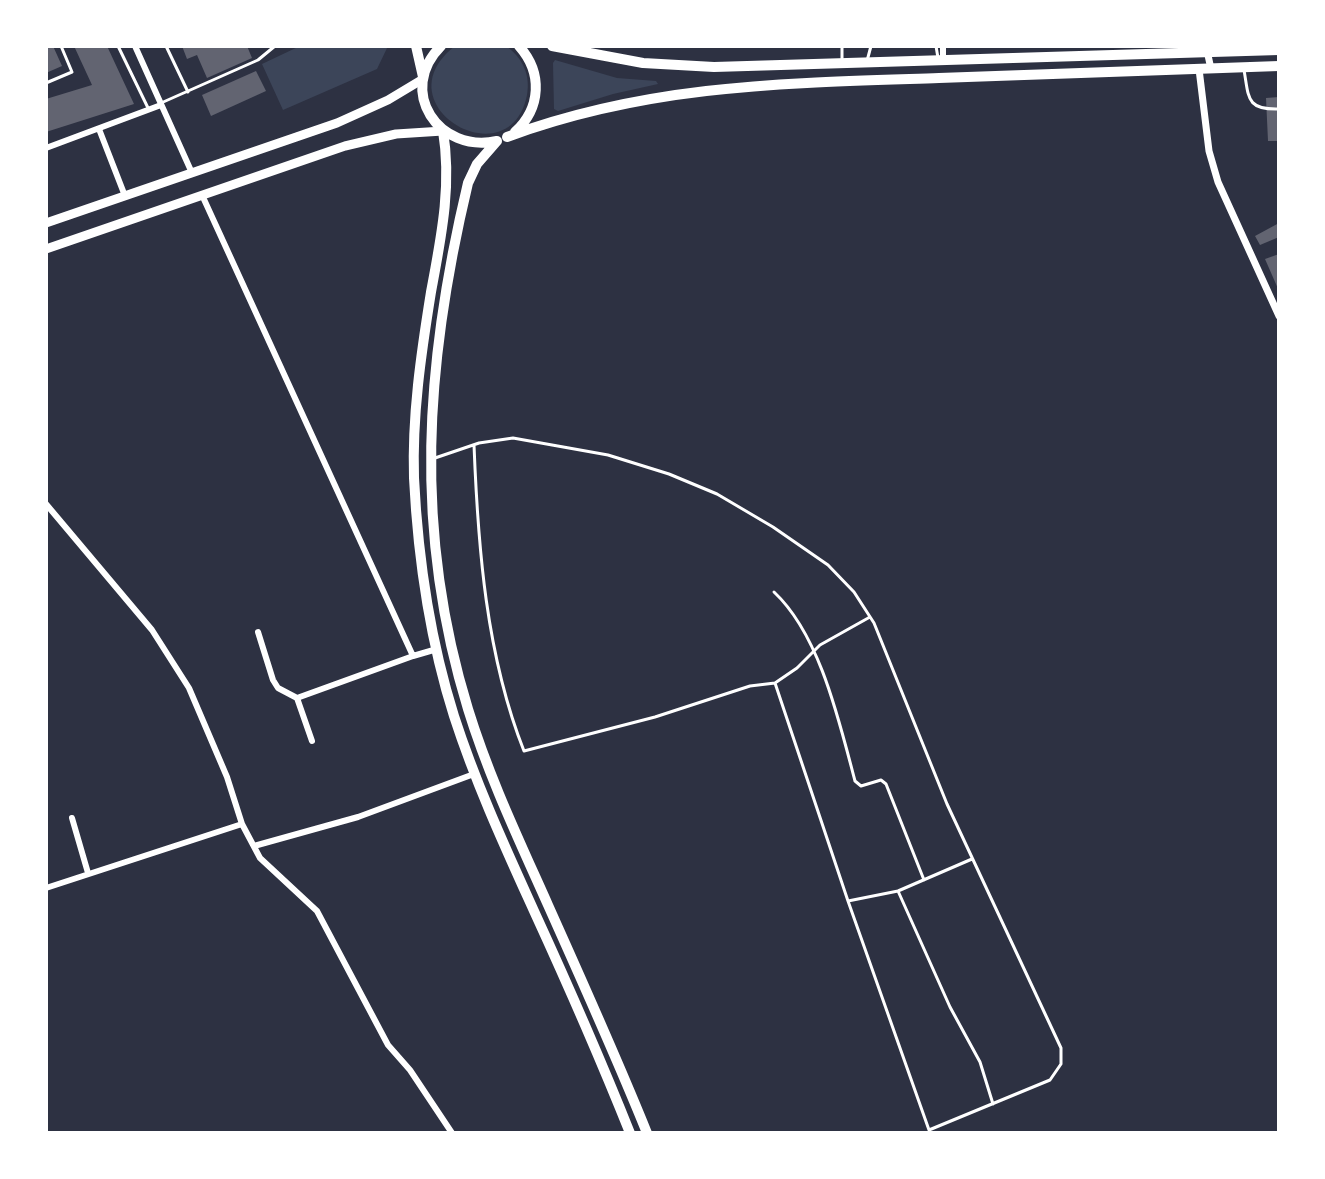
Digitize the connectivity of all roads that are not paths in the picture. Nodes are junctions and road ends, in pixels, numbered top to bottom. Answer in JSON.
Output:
{"nodes":[{"id":1,"x":61,"y":46,"type":"edge"},
{"id":2,"x":118,"y":46,"type":"edge"},
{"id":3,"x":135,"y":46,"type":"edge"},
{"id":4,"x":166,"y":46,"type":"edge"},
{"id":5,"x":275,"y":46,"type":"edge"},
{"id":6,"x":416,"y":46,"type":"edge"},
{"id":7,"x":441,"y":46,"type":"edge"},
{"id":8,"x":519,"y":46,"type":"edge"},
{"id":9,"x":552,"y":46,"type":"edge"},
{"id":10,"x":842,"y":46,"type":"edge"},
{"id":11,"x":871,"y":46,"type":"edge"},
{"id":12,"x":936,"y":46,"type":"edge"},
{"id":13,"x":943,"y":46,"type":"edge"},
{"id":14,"x":1046,"y":46,"type":"edge"},
{"id":15,"x":1207,"y":49,"type":"edge"},
{"id":16,"x":1221,"y":49,"type":"edge"},
{"id":17,"x":1150,"y":50,"type":"edge"},
{"id":18,"x":1279,"y":50,"type":"edge"},
{"id":19,"x":1046,"y":58,"type":"junction"},
{"id":20,"x":940,"y":62,"type":"junction"},
{"id":21,"x":867,"y":64,"type":"junction"},
{"id":22,"x":842,"y":65,"type":"junction"},
{"id":23,"x":1279,"y":66,"type":"edge"},
{"id":24,"x":1244,"y":67,"type":"junction"},
{"id":25,"x":1225,"y":68,"type":"junction"},
{"id":26,"x":1205,"y":69,"type":"junction"},
{"id":27,"x":423,"y":79,"type":"junction"},
{"id":28,"x":46,"y":83,"type":"edge"},
{"id":29,"x":188,"y":92,"type":"junction"},
{"id":30,"x":161,"y":105,"type":"junction"},
{"id":31,"x":1279,"y":109,"type":"edge"},
{"id":32,"x":149,"y":110,"type":"junction"},
{"id":33,"x":99,"y":129,"type":"junction"},
{"id":34,"x":443,"y":131,"type":"junction"},
{"id":35,"x":502,"y":139,"type":"junction"},
{"id":36,"x":46,"y":148,"type":"edge"},
{"id":37,"x":192,"y":173,"type":"junction"},
{"id":38,"x":202,"y":195,"type":"junction"},
{"id":39,"x":125,"y":196,"type":"junction"},
{"id":40,"x":46,"y":223,"type":"edge"},
{"id":41,"x":46,"y":249,"type":"edge"},
{"id":42,"x":1279,"y":316,"type":"edge"},
{"id":43,"x":474,"y":445,"type":"junction"},
{"id":44,"x":430,"y":459,"type":"junction"},
{"id":45,"x":46,"y":504,"type":"edge"},
{"id":46,"x":774,"y":592,"type":"dead end"},
{"id":47,"x":870,"y":617,"type":"junction"},
{"id":48,"x":258,"y":632,"type":"dead end"},
{"id":49,"x":437,"y":649,"type":"junction"},
{"id":50,"x":812,"y":653,"type":"junction"},
{"id":51,"x":413,"y":656,"type":"junction"},
{"id":52,"x":775,"y":683,"type":"junction"},
{"id":53,"x":297,"y":698,"type":"junction"},
{"id":54,"x":312,"y":741,"type":"dead end"},
{"id":55,"x":474,"y":774,"type":"junction"},
{"id":56,"x":72,"y":818,"type":"dead end"},
{"id":57,"x":242,"y":824,"type":"junction"},
{"id":58,"x":254,"y":846,"type":"junction"},
{"id":59,"x":972,"y":859,"type":"junction"},
{"id":60,"x":88,"y":873,"type":"junction"},
{"id":61,"x":924,"y":880,"type":"junction"},
{"id":62,"x":46,"y":888,"type":"edge"},
{"id":63,"x":898,"y":891,"type":"junction"},
{"id":64,"x":848,"y":901,"type":"junction"},
{"id":65,"x":993,"y":1104,"type":"junction"},
{"id":66,"x":452,"y":1133,"type":"edge"},
{"id":67,"x":630,"y":1133,"type":"edge"},
{"id":68,"x":647,"y":1133,"type":"edge"}],
"edges":[{"from":1,"to":28,"type":"lane"},
{"from":2,"to":32,"type":"lane"},
{"from":3,"to":30,"type":"street"},
{"from":4,"to":29,"type":"lane"},
{"from":5,"to":29,"type":"lane"},
{"from":6,"to":27,"type":"highway"},
{"from":7,"to":27,"type":"highway"},
{"from":8,"to":35,"type":"highway"},
{"from":9,"to":22,"type":"highway"},
{"from":10,"to":22,"type":"lane"},
{"from":11,"to":21,"type":"lane"},
{"from":12,"to":20,"type":"lane"},
{"from":13,"to":20,"type":"street"},
{"from":14,"to":19,"type":"lane"},
{"from":15,"to":16,"type":"highway"},
{"from":15,"to":17,"type":"highway"},
{"from":15,"to":26,"type":"street"},
{"from":16,"to":18,"type":"highway"},
{"from":16,"to":25,"type":"street"},
{"from":17,"to":19,"type":"highway"},
{"from":19,"to":20,"type":"highway"},
{"from":20,"to":21,"type":"highway"},
{"from":21,"to":22,"type":"highway"},
{"from":23,"to":24,"type":"highway"},
{"from":24,"to":25,"type":"highway"},
{"from":24,"to":31,"type":"lane"},
{"from":25,"to":26,"type":"highway"},
{"from":26,"to":35,"type":"highway"},
{"from":26,"to":42,"type":"street"},
{"from":27,"to":34,"type":"highway"},
{"from":27,"to":37,"type":"main road"},
{"from":29,"to":30,"type":"lane"},
{"from":30,"to":32,"type":"street"},
{"from":30,"to":37,"type":"street"},
{"from":32,"to":33,"type":"street"},
{"from":33,"to":36,"type":"street"},
{"from":33,"to":39,"type":"street"},
{"from":34,"to":35,"type":"highway"},
{"from":34,"to":38,"type":"main road"},
{"from":34,"to":49,"type":"highway"},
{"from":35,"to":44,"type":"highway"},
{"from":37,"to":39,"type":"main road"},
{"from":38,"to":41,"type":"main road"},
{"from":38,"to":51,"type":"street"},
{"from":39,"to":40,"type":"main road"},
{"from":43,"to":44,"type":"lane"},
{"from":43,"to":47,"type":"lane"},
{"from":43,"to":52,"type":"lane"},
{"from":44,"to":68,"type":"highway"},
{"from":45,"to":57,"type":"street"},
{"from":46,"to":50,"type":"lane"},
{"from":47,"to":50,"type":"lane"},
{"from":47,"to":59,"type":"lane"},
{"from":48,"to":53,"type":"street"},
{"from":49,"to":51,"type":"street"},
{"from":49,"to":55,"type":"highway"},
{"from":50,"to":52,"type":"lane"},
{"from":50,"to":61,"type":"lane"},
{"from":51,"to":53,"type":"street"},
{"from":52,"to":64,"type":"lane"},
{"from":53,"to":54,"type":"street"},
{"from":55,"to":58,"type":"street"},
{"from":55,"to":67,"type":"highway"},
{"from":56,"to":60,"type":"street"},
{"from":57,"to":58,"type":"street"},
{"from":57,"to":60,"type":"street"},
{"from":58,"to":66,"type":"street"},
{"from":59,"to":61,"type":"lane"},
{"from":59,"to":65,"type":"lane"},
{"from":60,"to":62,"type":"street"},
{"from":61,"to":63,"type":"lane"},
{"from":63,"to":64,"type":"lane"},
{"from":63,"to":65,"type":"lane"},
{"from":64,"to":65,"type":"lane"}]}
